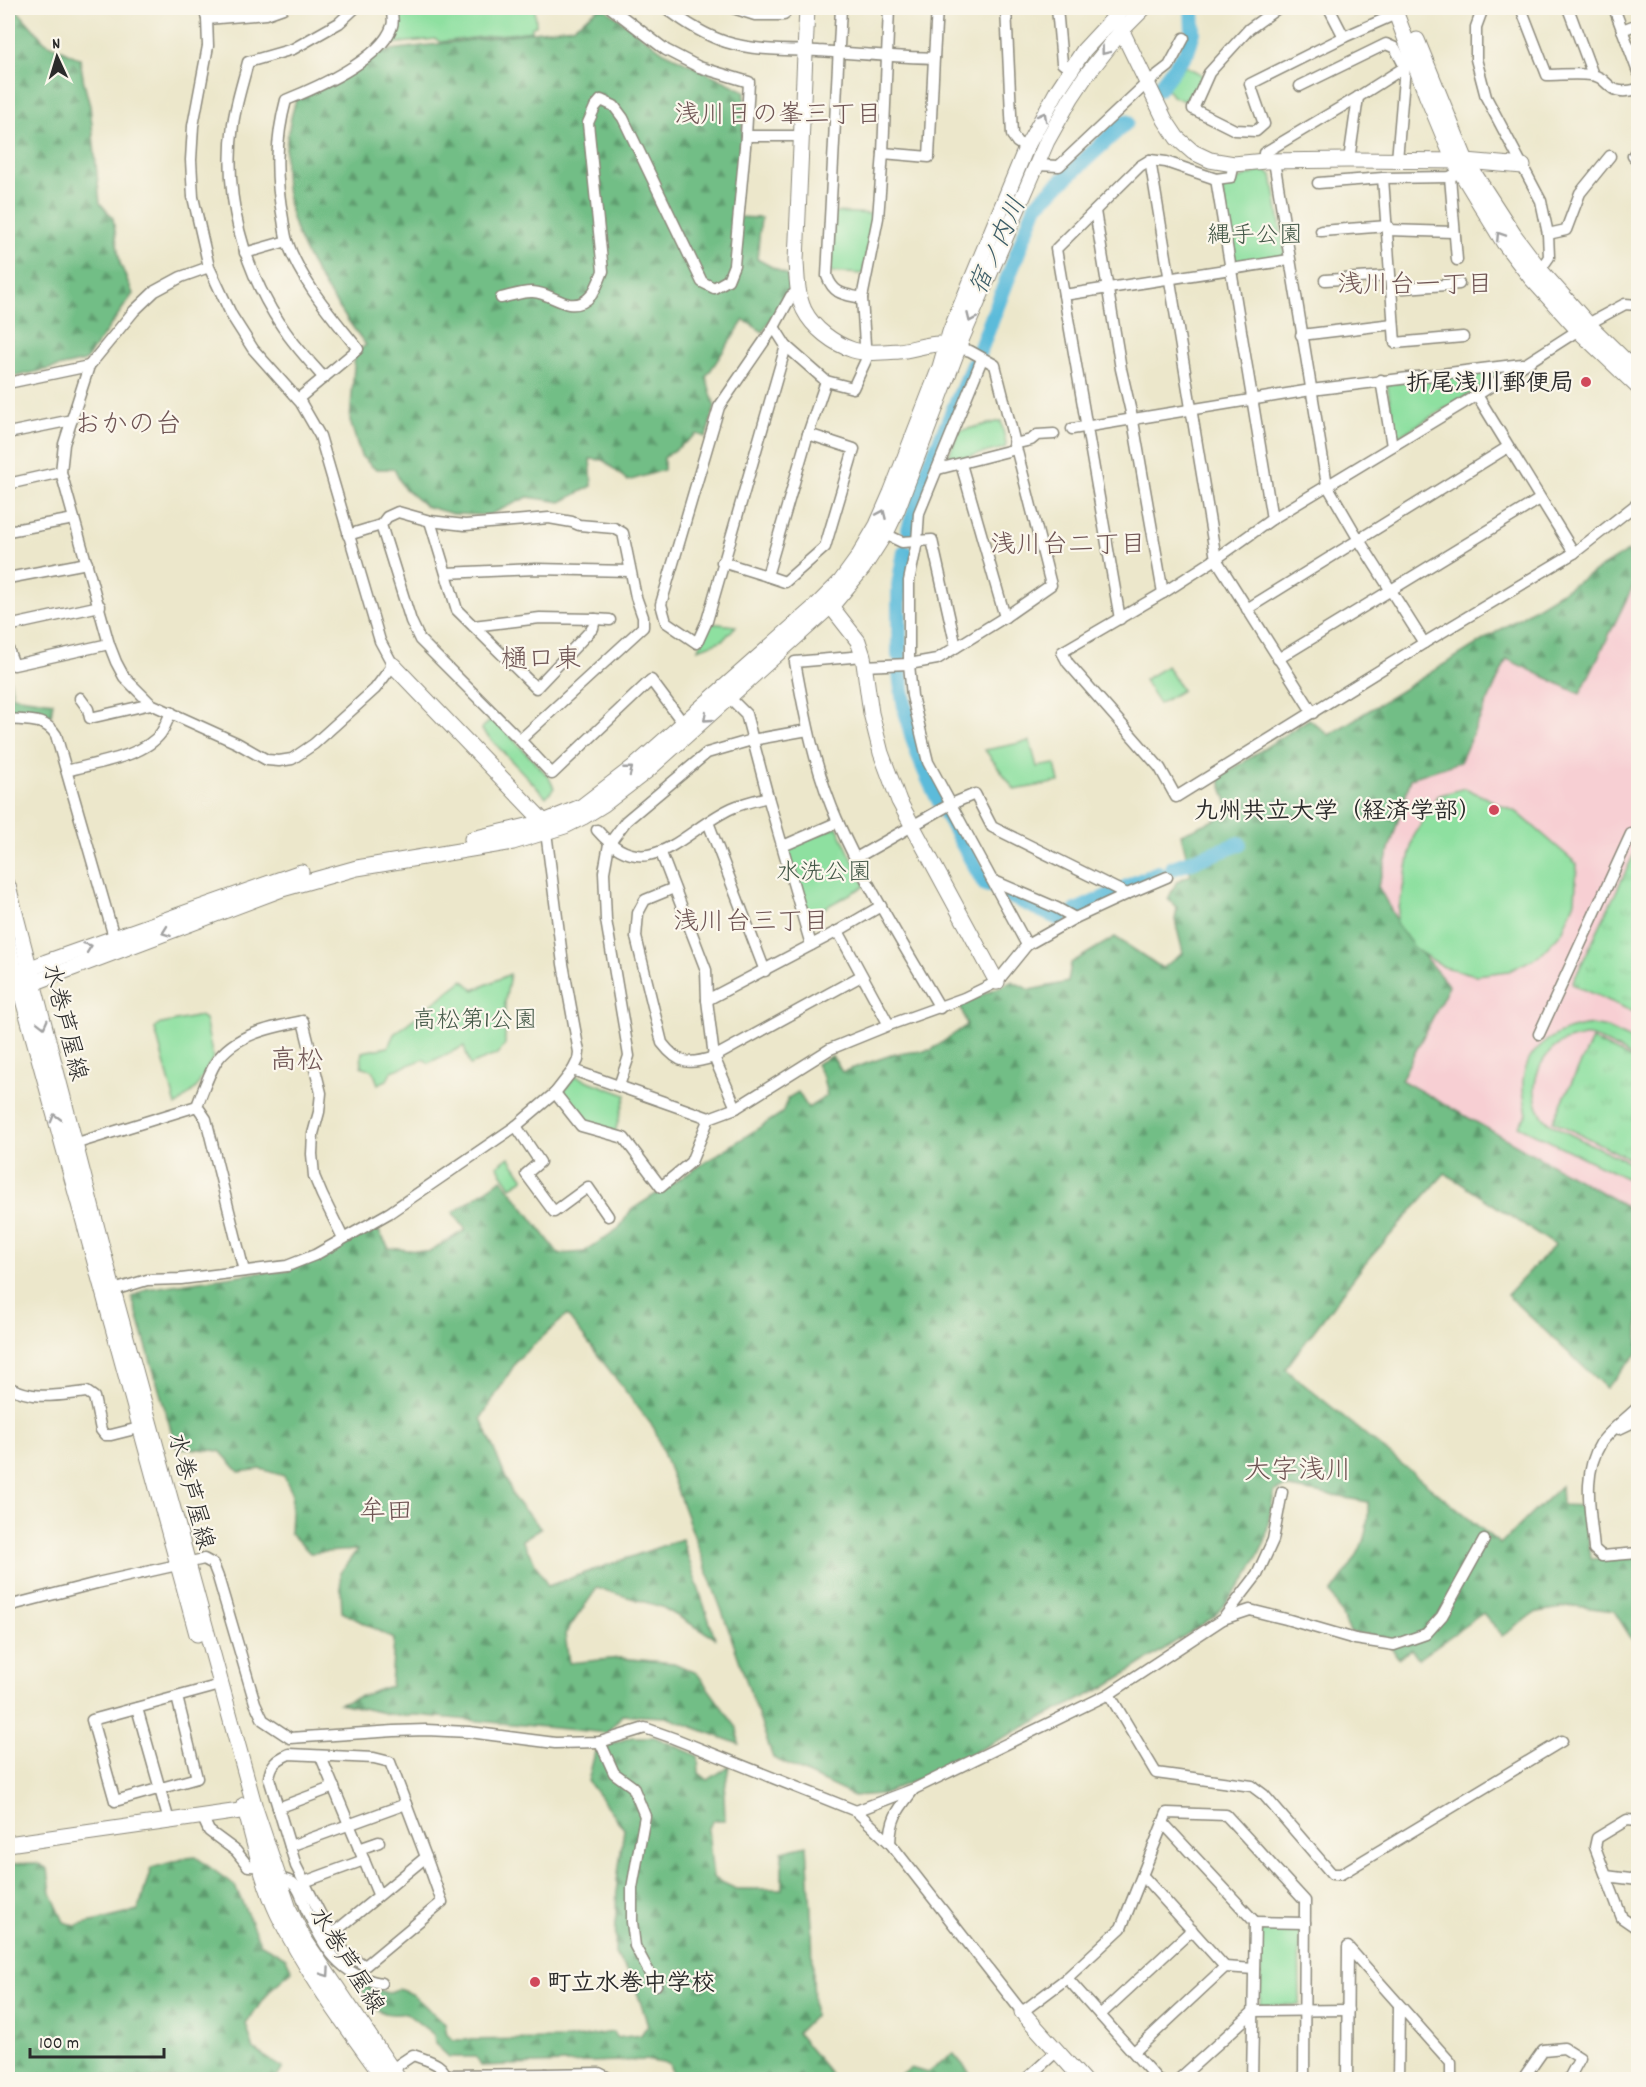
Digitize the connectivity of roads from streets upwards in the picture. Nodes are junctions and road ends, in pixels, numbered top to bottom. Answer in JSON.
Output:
{"nodes":[{"id":1,"x":204,"y":8,"type":"edge"},
{"id":2,"x":283,"y":8,"type":"edge"},
{"id":3,"x":355,"y":8,"type":"edge"},
{"id":4,"x":391,"y":8,"type":"edge"},
{"id":5,"x":611,"y":8,"type":"edge"},
{"id":6,"x":666,"y":8,"type":"edge"},
{"id":7,"x":734,"y":8,"type":"edge"},
{"id":8,"x":784,"y":8,"type":"edge"},
{"id":9,"x":807,"y":8,"type":"edge"},
{"id":10,"x":841,"y":8,"type":"edge"},
{"id":11,"x":889,"y":8,"type":"edge"},
{"id":12,"x":937,"y":8,"type":"edge"},
{"id":13,"x":1006,"y":8,"type":"edge"},
{"id":14,"x":1057,"y":8,"type":"edge"},
{"id":15,"x":1144,"y":8,"type":"edge"},
{"id":16,"x":1278,"y":8,"type":"edge"},
{"id":17,"x":1329,"y":8,"type":"edge"},
{"id":18,"x":1483,"y":8,"type":"edge"},
{"id":19,"x":1521,"y":8,"type":"edge"},
{"id":20,"x":1568,"y":8,"type":"edge"},
{"id":21,"x":1614,"y":8,"type":"edge"},
{"id":22,"x":1398,"y":10,"type":"edge"},
{"id":23,"x":1118,"y":15,"type":"edge"},
{"id":24,"x":207,"y":19,"type":"junction"},
{"id":25,"x":1638,"y":24,"type":"edge"},
{"id":26,"x":1622,"y":30,"type":"junction"},
{"id":27,"x":1344,"y":37,"type":"junction"},
{"id":28,"x":1184,"y":38,"type":"dead end"},
{"id":29,"x":806,"y":51,"type":"junction"},
{"id":30,"x":839,"y":52,"type":"junction"},
{"id":31,"x":887,"y":57,"type":"junction"},
{"id":32,"x":934,"y":58,"type":"junction"},
{"id":33,"x":1405,"y":67,"type":"junction"},
{"id":34,"x":1071,"y":70,"type":"junction"},
{"id":35,"x":1638,"y":72,"type":"edge"},
{"id":36,"x":1593,"y":75,"type":"junction"},
{"id":37,"x":1147,"y":83,"type":"junction"},
{"id":38,"x":1300,"y":86,"type":"dead end"},
{"id":39,"x":1638,"y":88,"type":"edge"},
{"id":40,"x":1358,"y":97,"type":"junction"},
{"id":41,"x":746,"y":136,"type":"junction"},
{"id":42,"x":801,"y":136,"type":"junction"},
{"id":43,"x":1026,"y":148,"type":"junction"},
{"id":44,"x":1638,"y":148,"type":"edge"},
{"id":45,"x":883,"y":153,"type":"junction"},
{"id":46,"x":1610,"y":156,"type":"dead end"},
{"id":47,"x":1150,"y":160,"type":"junction"},
{"id":48,"x":1349,"y":160,"type":"junction"},
{"id":49,"x":1397,"y":160,"type":"junction"},
{"id":50,"x":1269,"y":161,"type":"junction"},
{"id":51,"x":1638,"y":162,"type":"edge"},
{"id":52,"x":1234,"y":164,"type":"junction"},
{"id":53,"x":1035,"y":165,"type":"junction"},
{"id":54,"x":1523,"y":166,"type":"junction"},
{"id":55,"x":1457,"y":167,"type":"junction"},
{"id":56,"x":1383,"y":178,"type":"junction"},
{"id":57,"x":1216,"y":179,"type":"junction"},
{"id":58,"x":1318,"y":183,"type":"dead end"},
{"id":59,"x":1095,"y":211,"type":"junction"},
{"id":60,"x":1388,"y":228,"type":"junction"},
{"id":61,"x":1321,"y":231,"type":"dead end"},
{"id":62,"x":1453,"y":232,"type":"junction"},
{"id":63,"x":1548,"y":234,"type":"junction"},
{"id":64,"x":287,"y":241,"type":"junction"},
{"id":65,"x":245,"y":253,"type":"junction"},
{"id":66,"x":1289,"y":260,"type":"junction"},
{"id":67,"x":1457,"y":260,"type":"dead end"},
{"id":68,"x":209,"y":267,"type":"junction"},
{"id":69,"x":1231,"y":269,"type":"junction"},
{"id":70,"x":1536,"y":274,"type":"junction"},
{"id":71,"x":1390,"y":276,"type":"junction"},
{"id":72,"x":1170,"y":278,"type":"junction"},
{"id":73,"x":1325,"y":280,"type":"dead end"},
{"id":74,"x":1459,"y":284,"type":"dead end"},
{"id":75,"x":1107,"y":289,"type":"junction"},
{"id":76,"x":1391,"y":289,"type":"junction"},
{"id":77,"x":798,"y":291,"type":"junction"},
{"id":78,"x":1064,"y":295,"type":"junction"},
{"id":79,"x":501,"y":298,"type":"dead end"},
{"id":80,"x":862,"y":298,"type":"junction"},
{"id":81,"x":1638,"y":305,"type":"edge"},
{"id":82,"x":1394,"y":324,"type":"junction"},
{"id":83,"x":774,"y":327,"type":"junction"},
{"id":84,"x":1583,"y":327,"type":"junction"},
{"id":85,"x":1301,"y":335,"type":"junction"},
{"id":86,"x":1463,"y":338,"type":"dead end"},
{"id":87,"x":786,"y":345,"type":"junction"},
{"id":88,"x":952,"y":346,"type":"junction"},
{"id":89,"x":865,"y":351,"type":"junction"},
{"id":90,"x":982,"y":359,"type":"junction"},
{"id":91,"x":1525,"y":363,"type":"junction"},
{"id":92,"x":89,"y":366,"type":"junction"},
{"id":93,"x":324,"y":378,"type":"junction"},
{"id":94,"x":1381,"y":380,"type":"junction"},
{"id":95,"x":826,"y":381,"type":"junction"},
{"id":96,"x":1638,"y":382,"type":"edge"},
{"id":97,"x":8,"y":384,"type":"edge"},
{"id":98,"x":1311,"y":390,"type":"junction"},
{"id":99,"x":1476,"y":395,"type":"junction"},
{"id":100,"x":298,"y":399,"type":"junction"},
{"id":101,"x":1252,"y":399,"type":"junction"},
{"id":102,"x":1191,"y":410,"type":"junction"},
{"id":103,"x":72,"y":420,"type":"junction"},
{"id":104,"x":1134,"y":420,"type":"junction"},
{"id":105,"x":1087,"y":428,"type":"junction"},
{"id":106,"x":1072,"y":429,"type":"dead end"},
{"id":107,"x":8,"y":433,"type":"edge"},
{"id":108,"x":808,"y":434,"type":"junction"},
{"id":109,"x":1054,"y":434,"type":"dead end"},
{"id":110,"x":1015,"y":447,"type":"junction"},
{"id":111,"x":1392,"y":447,"type":"junction"},
{"id":112,"x":1508,"y":447,"type":"junction"},
{"id":113,"x":961,"y":464,"type":"junction"},
{"id":114,"x":938,"y":469,"type":"junction"},
{"id":115,"x":61,"y":472,"type":"junction"},
{"id":116,"x":8,"y":484,"type":"edge"},
{"id":117,"x":1327,"y":485,"type":"junction"},
{"id":118,"x":1540,"y":499,"type":"junction"},
{"id":119,"x":1638,"y":502,"type":"edge"},
{"id":120,"x":74,"y":519,"type":"junction"},
{"id":121,"x":1272,"y":519,"type":"junction"},
{"id":122,"x":430,"y":521,"type":"junction"},
{"id":123,"x":381,"y":525,"type":"junction"},
{"id":124,"x":8,"y":531,"type":"edge"},
{"id":125,"x":885,"y":534,"type":"junction"},
{"id":126,"x":348,"y":535,"type":"junction"},
{"id":127,"x":1359,"y":540,"type":"junction"},
{"id":128,"x":917,"y":542,"type":"junction"},
{"id":129,"x":1574,"y":553,"type":"junction"},
{"id":130,"x":1216,"y":559,"type":"junction"},
{"id":131,"x":722,"y":562,"type":"junction"},
{"id":132,"x":87,"y":563,"type":"junction"},
{"id":133,"x":630,"y":571,"type":"junction"},
{"id":134,"x":446,"y":573,"type":"junction"},
{"id":135,"x":767,"y":576,"type":"junction"},
{"id":136,"x":8,"y":579,"type":"edge"},
{"id":137,"x":1390,"y":591,"type":"junction"},
{"id":138,"x":1162,"y":593,"type":"junction"},
{"id":139,"x":827,"y":602,"type":"junction"},
{"id":140,"x":100,"y":606,"type":"junction"},
{"id":141,"x":1247,"y":609,"type":"junction"},
{"id":142,"x":1005,"y":617,"type":"junction"},
{"id":143,"x":595,"y":619,"type":"junction"},
{"id":144,"x":1120,"y":619,"type":"junction"},
{"id":145,"x":610,"y":620,"type":"dead end"},
{"id":146,"x":8,"y":626,"type":"edge"},
{"id":147,"x":473,"y":626,"type":"junction"},
{"id":148,"x":1424,"y":643,"type":"junction"},
{"id":149,"x":110,"y":644,"type":"junction"},
{"id":150,"x":956,"y":647,"type":"junction"},
{"id":151,"x":8,"y":649,"type":"edge"},
{"id":152,"x":1278,"y":659,"type":"junction"},
{"id":153,"x":863,"y":661,"type":"junction"},
{"id":154,"x":909,"y":664,"type":"junction"},
{"id":155,"x":393,"y":665,"type":"junction"},
{"id":156,"x":80,"y":698,"type":"dead end"},
{"id":157,"x":730,"y":698,"type":"junction"},
{"id":158,"x":151,"y":704,"type":"junction"},
{"id":159,"x":171,"y":712,"type":"junction"},
{"id":160,"x":1313,"y":712,"type":"junction"},
{"id":161,"x":8,"y":719,"type":"edge"},
{"id":162,"x":683,"y":723,"type":"junction"},
{"id":163,"x":808,"y":730,"type":"junction"},
{"id":164,"x":520,"y":740,"type":"junction"},
{"id":165,"x":752,"y":740,"type":"junction"},
{"id":166,"x":67,"y":771,"type":"junction"},
{"id":167,"x":768,"y":797,"type":"junction"},
{"id":168,"x":949,"y":805,"type":"junction"},
{"id":169,"x":708,"y":822,"type":"junction"},
{"id":170,"x":838,"y":822,"type":"junction"},
{"id":171,"x":545,"y":827,"type":"junction"},
{"id":172,"x":912,"y":827,"type":"junction"},
{"id":173,"x":597,"y":830,"type":"dead end"},
{"id":174,"x":1631,"y":834,"type":"dead end"},
{"id":175,"x":609,"y":844,"type":"junction"},
{"id":176,"x":783,"y":846,"type":"junction"},
{"id":177,"x":661,"y":853,"type":"junction"},
{"id":178,"x":856,"y":858,"type":"junction"},
{"id":179,"x":1167,"y":878,"type":"dead end"},
{"id":180,"x":992,"y":880,"type":"junction"},
{"id":181,"x":8,"y":886,"type":"edge"},
{"id":182,"x":674,"y":888,"type":"junction"},
{"id":183,"x":1127,"y":894,"type":"junction"},
{"id":184,"x":881,"y":906,"type":"junction"},
{"id":185,"x":1075,"y":918,"type":"junction"},
{"id":186,"x":838,"y":931,"type":"junction"},
{"id":187,"x":114,"y":937,"type":"junction"},
{"id":188,"x":8,"y":945,"type":"edge"},
{"id":189,"x":811,"y":945,"type":"junction"},
{"id":190,"x":1027,"y":945,"type":"junction"},
{"id":191,"x":765,"y":971,"type":"junction"},
{"id":192,"x":31,"y":976,"type":"junction"},
{"id":193,"x":861,"y":976,"type":"junction"},
{"id":194,"x":12,"y":982,"type":"edge"},
{"id":195,"x":997,"y":982,"type":"junction"},
{"id":196,"x":707,"y":1000,"type":"junction"},
{"id":197,"x":940,"y":1008,"type":"junction"},
{"id":198,"x":888,"y":1025,"type":"junction"},
{"id":199,"x":1539,"y":1034,"type":"dead end"},
{"id":200,"x":714,"y":1056,"type":"junction"},
{"id":201,"x":573,"y":1070,"type":"junction"},
{"id":202,"x":619,"y":1086,"type":"junction"},
{"id":203,"x":555,"y":1093,"type":"junction"},
{"id":204,"x":197,"y":1106,"type":"junction"},
{"id":205,"x":736,"y":1108,"type":"junction"},
{"id":206,"x":709,"y":1119,"type":"junction"},
{"id":207,"x":516,"y":1126,"type":"junction"},
{"id":208,"x":69,"y":1146,"type":"junction"},
{"id":209,"x":608,"y":1216,"type":"dead end"},
{"id":210,"x":343,"y":1238,"type":"junction"},
{"id":211,"x":244,"y":1271,"type":"junction"},
{"id":212,"x":108,"y":1292,"type":"junction"},
{"id":213,"x":8,"y":1387,"type":"edge"},
{"id":214,"x":1638,"y":1407,"type":"edge"},
{"id":215,"x":1638,"y":1420,"type":"edge"},
{"id":216,"x":139,"y":1428,"type":"junction"},
{"id":217,"x":1613,"y":1432,"type":"junction"},
{"id":218,"x":1282,"y":1492,"type":"dead end"},
{"id":219,"x":1484,"y":1540,"type":"dead end"},
{"id":220,"x":1638,"y":1553,"type":"edge"},
{"id":221,"x":183,"y":1564,"type":"junction"},
{"id":222,"x":8,"y":1606,"type":"edge"},
{"id":223,"x":1222,"y":1619,"type":"junction"},
{"id":224,"x":213,"y":1687,"type":"junction"},
{"id":225,"x":1109,"y":1694,"type":"junction"},
{"id":226,"x":177,"y":1697,"type":"junction"},
{"id":227,"x":137,"y":1707,"type":"junction"},
{"id":228,"x":1562,"y":1741,"type":"dead end"},
{"id":229,"x":600,"y":1742,"type":"junction"},
{"id":230,"x":321,"y":1757,"type":"junction"},
{"id":231,"x":334,"y":1787,"type":"junction"},
{"id":232,"x":160,"y":1788,"type":"junction"},
{"id":233,"x":914,"y":1789,"type":"junction"},
{"id":234,"x":406,"y":1804,"type":"junction"},
{"id":235,"x":278,"y":1808,"type":"junction"},
{"id":236,"x":251,"y":1809,"type":"junction"},
{"id":237,"x":856,"y":1811,"type":"junction"},
{"id":238,"x":202,"y":1816,"type":"junction"},
{"id":239,"x":169,"y":1821,"type":"junction"},
{"id":240,"x":1638,"y":1821,"type":"edge"},
{"id":241,"x":1164,"y":1824,"type":"junction"},
{"id":242,"x":349,"y":1825,"type":"junction"},
{"id":243,"x":379,"y":1842,"type":"dead end"},
{"id":244,"x":890,"y":1843,"type":"junction"},
{"id":245,"x":8,"y":1844,"type":"edge"},
{"id":246,"x":290,"y":1846,"type":"junction"},
{"id":247,"x":359,"y":1849,"type":"junction"},
{"id":248,"x":426,"y":1857,"type":"junction"},
{"id":249,"x":364,"y":1860,"type":"junction"},
{"id":250,"x":260,"y":1866,"type":"junction"},
{"id":251,"x":1143,"y":1876,"type":"junction"},
{"id":252,"x":1606,"y":1876,"type":"junction"},
{"id":253,"x":279,"y":1878,"type":"junction"},
{"id":254,"x":1638,"y":1880,"type":"edge"},
{"id":255,"x":304,"y":1882,"type":"junction"},
{"id":256,"x":378,"y":1894,"type":"junction"},
{"id":257,"x":1255,"y":1923,"type":"junction"},
{"id":258,"x":1305,"y":1923,"type":"junction"},
{"id":259,"x":1638,"y":1929,"type":"edge"},
{"id":260,"x":1192,"y":1930,"type":"junction"},
{"id":261,"x":327,"y":1938,"type":"junction"},
{"id":262,"x":1225,"y":1967,"type":"junction"},
{"id":263,"x":1254,"y":1969,"type":"junction"},
{"id":264,"x":1066,"y":1978,"type":"junction"},
{"id":265,"x":381,"y":1983,"type":"dead end"},
{"id":266,"x":656,"y":1985,"type":"dead end"},
{"id":267,"x":1399,"y":2006,"type":"junction"},
{"id":268,"x":1348,"y":2010,"type":"junction"},
{"id":269,"x":1254,"y":2011,"type":"junction"},
{"id":270,"x":1305,"y":2011,"type":"junction"},
{"id":271,"x":1022,"y":2012,"type":"junction"},
{"id":272,"x":1100,"y":2015,"type":"junction"},
{"id":273,"x":1057,"y":2050,"type":"junction"},
{"id":274,"x":1134,"y":2052,"type":"junction"},
{"id":275,"x":392,"y":2076,"type":"edge"},
{"id":276,"x":446,"y":2077,"type":"edge"},
{"id":277,"x":549,"y":2077,"type":"edge"},
{"id":278,"x":613,"y":2079,"type":"edge"},
{"id":279,"x":1025,"y":2079,"type":"edge"},
{"id":280,"x":1083,"y":2079,"type":"edge"},
{"id":281,"x":1158,"y":2079,"type":"edge"},
{"id":282,"x":1178,"y":2079,"type":"edge"},
{"id":283,"x":1252,"y":2079,"type":"edge"},
{"id":284,"x":1304,"y":2079,"type":"edge"},
{"id":285,"x":1347,"y":2079,"type":"edge"},
{"id":286,"x":1398,"y":2079,"type":"edge"},
{"id":287,"x":1450,"y":2079,"type":"edge"},
{"id":288,"x":1522,"y":2079,"type":"edge"},
{"id":289,"x":1568,"y":2079,"type":"edge"}],
"edges":[{"from":1,"to":24,"type":"street"},
{"from":2,"to":24,"type":"street"},
{"from":3,"to":65,"type":"street"},
{"from":4,"to":64,"type":"street"},
{"from":5,"to":41,"type":"street"},
{"from":6,"to":29,"type":"street"},
{"from":7,"to":8,"type":"street"},
{"from":9,"to":29,"type":"street"},
{"from":10,"to":30,"type":"street"},
{"from":11,"to":31,"type":"street"},
{"from":12,"to":32,"type":"street"},
{"from":13,"to":43,"type":"street"},
{"from":14,"to":34,"type":"street"},
{"from":15,"to":23,"type":"street"},
{"from":16,"to":27,"type":"street"},
{"from":17,"to":27,"type":"street"},
{"from":18,"to":54,"type":"street"},
{"from":19,"to":36,"type":"street"},
{"from":20,"to":36,"type":"street"},
{"from":21,"to":26,"type":"street"},
{"from":22,"to":27,"type":"street"},
{"from":22,"to":55,"type":"street"},
{"from":23,"to":34,"type":"street"},
{"from":23,"to":37,"type":"street"},
{"from":23,"to":53,"type":"street","one_way":true},
{"from":24,"to":68,"type":"street"},
{"from":25,"to":26,"type":"street"},
{"from":26,"to":35,"type":"street"},
{"from":28,"to":37,"type":"street"},
{"from":29,"to":30,"type":"street"},
{"from":29,"to":42,"type":"street"},
{"from":30,"to":31,"type":"street"},
{"from":30,"to":80,"type":"street"},
{"from":31,"to":32,"type":"street"},
{"from":31,"to":45,"type":"street"},
{"from":32,"to":45,"type":"street"},
{"from":33,"to":38,"type":"street"},
{"from":33,"to":40,"type":"street"},
{"from":33,"to":49,"type":"street"},
{"from":43,"to":34,"type":"street","one_way":true},
{"from":36,"to":39,"type":"street"},
{"from":37,"to":52,"type":"street"},
{"from":37,"to":53,"type":"street"},
{"from":40,"to":48,"type":"street"},
{"from":40,"to":50,"type":"street"},
{"from":41,"to":42,"type":"street"},
{"from":41,"to":79,"type":"street"},
{"from":42,"to":77,"type":"street"},
{"from":43,"to":88,"type":"street"},
{"from":44,"to":51,"type":"street"},
{"from":45,"to":80,"type":"street"},
{"from":46,"to":63,"type":"street"},
{"from":47,"to":57,"type":"street"},
{"from":47,"to":59,"type":"street"},
{"from":47,"to":72,"type":"street"},
{"from":48,"to":49,"type":"street"},
{"from":48,"to":50,"type":"street"},
{"from":49,"to":55,"type":"street"},
{"from":50,"to":52,"type":"street"},
{"from":50,"to":66,"type":"street"},
{"from":52,"to":57,"type":"street"},
{"from":53,"to":88,"type":"street","one_way":true},
{"from":54,"to":55,"type":"street"},
{"from":54,"to":63,"type":"street"},
{"from":55,"to":56,"type":"street"},
{"from":55,"to":62,"type":"street"},
{"from":55,"to":70,"type":"street"},
{"from":56,"to":58,"type":"street"},
{"from":56,"to":60,"type":"street"},
{"from":57,"to":69,"type":"street"},
{"from":59,"to":75,"type":"street"},
{"from":59,"to":78,"type":"street"},
{"from":60,"to":61,"type":"street"},
{"from":60,"to":62,"type":"street"},
{"from":60,"to":71,"type":"street"},
{"from":62,"to":67,"type":"street"},
{"from":63,"to":70,"type":"street"},
{"from":64,"to":65,"type":"street"},
{"from":64,"to":93,"type":"street"},
{"from":65,"to":93,"type":"street"},
{"from":66,"to":69,"type":"street"},
{"from":66,"to":85,"type":"street"},
{"from":68,"to":92,"type":"street"},
{"from":68,"to":100,"type":"street"},
{"from":69,"to":72,"type":"street"},
{"from":69,"to":101,"type":"street"},
{"from":70,"to":84,"type":"street"},
{"from":71,"to":73,"type":"street"},
{"from":71,"to":76,"type":"street"},
{"from":72,"to":75,"type":"street"},
{"from":72,"to":102,"type":"street"},
{"from":74,"to":76,"type":"street"},
{"from":75,"to":78,"type":"street"},
{"from":75,"to":104,"type":"street"},
{"from":76,"to":82,"type":"street"},
{"from":77,"to":83,"type":"street"},
{"from":77,"to":89,"type":"street"},
{"from":78,"to":105,"type":"street"},
{"from":80,"to":89,"type":"street"},
{"from":81,"to":84,"type":"street"},
{"from":82,"to":85,"type":"street"},
{"from":82,"to":86,"type":"street"},
{"from":83,"to":87,"type":"street"},
{"from":83,"to":131,"type":"street"},
{"from":84,"to":91,"type":"street"},
{"from":84,"to":96,"type":"street"},
{"from":85,"to":98,"type":"street"},
{"from":87,"to":95,"type":"street"},
{"from":87,"to":131,"type":"street"},
{"from":88,"to":89,"type":"street"},
{"from":88,"to":90,"type":"street"},
{"from":88,"to":125,"type":"street"},
{"from":139,"to":88,"type":"street","one_way":true},
{"from":89,"to":95,"type":"street"},
{"from":90,"to":110,"type":"street"},
{"from":90,"to":114,"type":"street"},
{"from":91,"to":94,"type":"street"},
{"from":91,"to":99,"type":"street"},
{"from":92,"to":97,"type":"street"},
{"from":92,"to":103,"type":"street"},
{"from":93,"to":100,"type":"street"},
{"from":94,"to":98,"type":"street"},
{"from":94,"to":111,"type":"street"},
{"from":95,"to":108,"type":"street"},
{"from":98,"to":101,"type":"street"},
{"from":98,"to":117,"type":"street"},
{"from":99,"to":111,"type":"street"},
{"from":99,"to":112,"type":"street"},
{"from":100,"to":126,"type":"street"},
{"from":101,"to":102,"type":"street"},
{"from":101,"to":121,"type":"street"},
{"from":102,"to":104,"type":"street"},
{"from":102,"to":130,"type":"street"},
{"from":103,"to":107,"type":"street"},
{"from":103,"to":115,"type":"street"},
{"from":104,"to":105,"type":"street"},
{"from":104,"to":138,"type":"street"},
{"from":105,"to":106,"type":"street"},
{"from":105,"to":144,"type":"street"},
{"from":108,"to":135,"type":"street"},
{"from":108,"to":135,"type":"street"},
{"from":109,"to":110,"type":"street"},
{"from":110,"to":113,"type":"street"},
{"from":110,"to":142,"type":"street"},
{"from":111,"to":117,"type":"street"},
{"from":112,"to":118,"type":"street"},
{"from":112,"to":127,"type":"street"},
{"from":113,"to":114,"type":"street"},
{"from":113,"to":142,"type":"street"},
{"from":114,"to":128,"type":"street"},
{"from":115,"to":116,"type":"street"},
{"from":115,"to":120,"type":"street"},
{"from":117,"to":121,"type":"street"},
{"from":117,"to":127,"type":"street"},
{"from":118,"to":129,"type":"street"},
{"from":118,"to":137,"type":"street"},
{"from":119,"to":129,"type":"street"},
{"from":120,"to":124,"type":"street"},
{"from":120,"to":132,"type":"street"},
{"from":121,"to":130,"type":"street"},
{"from":122,"to":123,"type":"street"},
{"from":122,"to":133,"type":"street"},
{"from":122,"to":134,"type":"street"},
{"from":123,"to":126,"type":"street"},
{"from":123,"to":164,"type":"street"},
{"from":125,"to":128,"type":"street"},
{"from":125,"to":139,"type":"street"},
{"from":126,"to":155,"type":"street"},
{"from":127,"to":137,"type":"street"},
{"from":127,"to":141,"type":"street"},
{"from":128,"to":150,"type":"street"},
{"from":128,"to":154,"type":"street"},
{"from":129,"to":148,"type":"street"},
{"from":130,"to":138,"type":"street"},
{"from":130,"to":141,"type":"street"},
{"from":131,"to":135,"type":"street"},
{"from":132,"to":136,"type":"street"},
{"from":132,"to":140,"type":"street"},
{"from":133,"to":134,"type":"street"},
{"from":133,"to":164,"type":"street"},
{"from":134,"to":147,"type":"street"},
{"from":137,"to":148,"type":"street"},
{"from":137,"to":152,"type":"street"},
{"from":138,"to":144,"type":"street"},
{"from":139,"to":153,"type":"street"},
{"from":139,"to":157,"type":"street"},
{"from":139,"to":162,"type":"street"},
{"from":140,"to":146,"type":"street"},
{"from":140,"to":149,"type":"street"},
{"from":141,"to":152,"type":"street"},
{"from":142,"to":150,"type":"street"},
{"from":143,"to":145,"type":"street"},
{"from":143,"to":147,"type":"street"},
{"from":143,"to":147,"type":"street"},
{"from":144,"to":160,"type":"street"},
{"from":148,"to":160,"type":"street"},
{"from":149,"to":151,"type":"street"},
{"from":149,"to":158,"type":"street"},
{"from":150,"to":154,"type":"street"},
{"from":152,"to":160,"type":"street"},
{"from":153,"to":154,"type":"street"},
{"from":153,"to":163,"type":"street"},
{"from":153,"to":172,"type":"street"},
{"from":154,"to":168,"type":"street"},
{"from":155,"to":159,"type":"street"},
{"from":155,"to":171,"type":"street"},
{"from":156,"to":158,"type":"street"},
{"from":157,"to":165,"type":"street"},
{"from":157,"to":171,"type":"street","one_way":true},
{"from":158,"to":159,"type":"street"},
{"from":159,"to":166,"type":"street"},
{"from":161,"to":166,"type":"street"},
{"from":162,"to":164,"type":"street"},
{"from":171,"to":162,"type":"street","one_way":true},
{"from":163,"to":165,"type":"street"},
{"from":163,"to":170,"type":"street"},
{"from":165,"to":167,"type":"street"},
{"from":165,"to":175,"type":"street"},
{"from":166,"to":187,"type":"street"},
{"from":167,"to":169,"type":"street"},
{"from":167,"to":176,"type":"street"},
{"from":168,"to":172,"type":"street"},
{"from":168,"to":180,"type":"street"},
{"from":168,"to":183,"type":"street"},
{"from":169,"to":177,"type":"street"},
{"from":169,"to":191,"type":"street"},
{"from":170,"to":176,"type":"street"},
{"from":170,"to":178,"type":"street"},
{"from":171,"to":187,"type":"street"},
{"from":171,"to":192,"type":"street","one_way":true},
{"from":171,"to":201,"type":"street"},
{"from":172,"to":178,"type":"street"},
{"from":172,"to":195,"type":"street"},
{"from":173,"to":175,"type":"street"},
{"from":174,"to":199,"type":"street"},
{"from":175,"to":177,"type":"street"},
{"from":175,"to":202,"type":"street"},
{"from":176,"to":189,"type":"street"},
{"from":177,"to":182,"type":"street"},
{"from":178,"to":184,"type":"street"},
{"from":179,"to":183,"type":"street"},
{"from":180,"to":185,"type":"street"},
{"from":180,"to":190,"type":"street"},
{"from":181,"to":192,"type":"street","name":"水巻芦屋線"},
{"from":182,"to":196,"type":"street"},
{"from":182,"to":200,"type":"street"},
{"from":183,"to":185,"type":"street"},
{"from":184,"to":186,"type":"street"},
{"from":184,"to":197,"type":"street"},
{"from":185,"to":190,"type":"street"},
{"from":186,"to":189,"type":"street"},
{"from":186,"to":193,"type":"street"},
{"from":192,"to":187,"type":"street","one_way":true},
{"from":188,"to":194,"type":"street","name":"水巻芦屋線"},
{"from":189,"to":191,"type":"street"},
{"from":190,"to":195,"type":"street"},
{"from":191,"to":196,"type":"street"},
{"from":192,"to":194,"type":"street"},
{"from":192,"to":208,"type":"street","name":"水巻芦屋線","one_way":true},
{"from":193,"to":198,"type":"street"},
{"from":193,"to":200,"type":"street"},
{"from":208,"to":194,"type":"street","name":"水巻芦屋線","one_way":true},
{"from":195,"to":197,"type":"street"},
{"from":196,"to":200,"type":"street"},
{"from":197,"to":198,"type":"street"},
{"from":198,"to":205,"type":"street"},
{"from":200,"to":205,"type":"street"},
{"from":201,"to":202,"type":"street"},
{"from":201,"to":203,"type":"street"},
{"from":202,"to":206,"type":"street"},
{"from":203,"to":206,"type":"street"},
{"from":203,"to":207,"type":"street"},
{"from":204,"to":208,"type":"street"},
{"from":204,"to":210,"type":"street"},
{"from":204,"to":211,"type":"street"},
{"from":205,"to":206,"type":"street"},
{"from":207,"to":209,"type":"street"},
{"from":207,"to":210,"type":"street"},
{"from":208,"to":212,"type":"street","name":"水巻芦屋線"},
{"from":210,"to":211,"type":"street"},
{"from":211,"to":212,"type":"street"},
{"from":212,"to":216,"type":"street","name":"水巻芦屋線"},
{"from":212,"to":221,"type":"street","name":"水巻芦屋線"},
{"from":213,"to":216,"type":"street"},
{"from":214,"to":217,"type":"street"},
{"from":215,"to":217,"type":"street"},
{"from":216,"to":221,"type":"street","name":"水巻芦屋線"},
{"from":217,"to":220,"type":"street"},
{"from":218,"to":223,"type":"street"},
{"from":219,"to":223,"type":"street"},
{"from":221,"to":222,"type":"street"},
{"from":221,"to":224,"type":"street","name":"水巻芦屋線"},
{"from":221,"to":229,"type":"street"},
{"from":221,"to":236,"type":"street","name":"水巻芦屋線"},
{"from":223,"to":225,"type":"street"},
{"from":224,"to":226,"type":"street"},
{"from":224,"to":236,"type":"street","name":"水巻芦屋線"},
{"from":225,"to":228,"type":"street"},
{"from":225,"to":233,"type":"street"},
{"from":226,"to":227,"type":"street"},
{"from":226,"to":232,"type":"street"},
{"from":227,"to":232,"type":"street"},
{"from":227,"to":232,"type":"street"},
{"from":229,"to":237,"type":"street"},
{"from":229,"to":266,"type":"street"},
{"from":230,"to":231,"type":"street"},
{"from":230,"to":234,"type":"street"},
{"from":230,"to":235,"type":"street"},
{"from":231,"to":235,"type":"street"},
{"from":231,"to":242,"type":"street"},
{"from":232,"to":239,"type":"street"},
{"from":233,"to":237,"type":"street"},
{"from":233,"to":244,"type":"street"},
{"from":234,"to":242,"type":"street"},
{"from":234,"to":248,"type":"street"},
{"from":235,"to":246,"type":"street"},
{"from":236,"to":238,"type":"street"},
{"from":236,"to":250,"type":"street","name":"水巻芦屋線"},
{"from":236,"to":253,"type":"street","name":"水巻芦屋線"},
{"from":237,"to":244,"type":"street"},
{"from":238,"to":239,"type":"street"},
{"from":238,"to":250,"type":"street"},
{"from":239,"to":245,"type":"street"},
{"from":240,"to":252,"type":"street"},
{"from":241,"to":251,"type":"street"},
{"from":241,"to":257,"type":"street"},
{"from":241,"to":258,"type":"street"},
{"from":242,"to":246,"type":"street"},
{"from":242,"to":247,"type":"street"},
{"from":243,"to":247,"type":"street"},
{"from":244,"to":271,"type":"street"},
{"from":246,"to":255,"type":"street"},
{"from":247,"to":249,"type":"street"},
{"from":248,"to":256,"type":"street"},
{"from":248,"to":261,"type":"street"},
{"from":249,"to":255,"type":"street"},
{"from":249,"to":256,"type":"street"},
{"from":250,"to":253,"type":"street"},
{"from":250,"to":275,"type":"street","name":"水巻芦屋線"},
{"from":251,"to":260,"type":"street"},
{"from":251,"to":264,"type":"street"},
{"from":252,"to":254,"type":"street"},
{"from":252,"to":259,"type":"street"},
{"from":253,"to":261,"type":"street"},
{"from":253,"to":275,"type":"street","name":"水巻芦屋線","one_way":true},
{"from":255,"to":261,"type":"street"},
{"from":256,"to":261,"type":"street"},
{"from":257,"to":258,"type":"street"},
{"from":257,"to":263,"type":"street"},
{"from":258,"to":270,"type":"street"},
{"from":260,"to":262,"type":"street"},
{"from":260,"to":272,"type":"street"},
{"from":261,"to":265,"type":"street"},
{"from":262,"to":263,"type":"street"},
{"from":262,"to":274,"type":"street"},
{"from":263,"to":269,"type":"street"},
{"from":264,"to":271,"type":"street"},
{"from":264,"to":272,"type":"street"},
{"from":267,"to":268,"type":"street"},
{"from":267,"to":286,"type":"street"},
{"from":267,"to":287,"type":"street"},
{"from":268,"to":270,"type":"street"},
{"from":268,"to":285,"type":"street"},
{"from":269,"to":270,"type":"street"},
{"from":269,"to":282,"type":"street"},
{"from":269,"to":283,"type":"street"},
{"from":270,"to":284,"type":"street"},
{"from":271,"to":273,"type":"street"},
{"from":272,"to":274,"type":"street"},
{"from":273,"to":279,"type":"street"},
{"from":273,"to":280,"type":"street"},
{"from":274,"to":281,"type":"street"},
{"from":275,"to":276,"type":"street"},
{"from":276,"to":277,"type":"street"},
{"from":277,"to":278,"type":"street"},
{"from":288,"to":289,"type":"street"}]}
